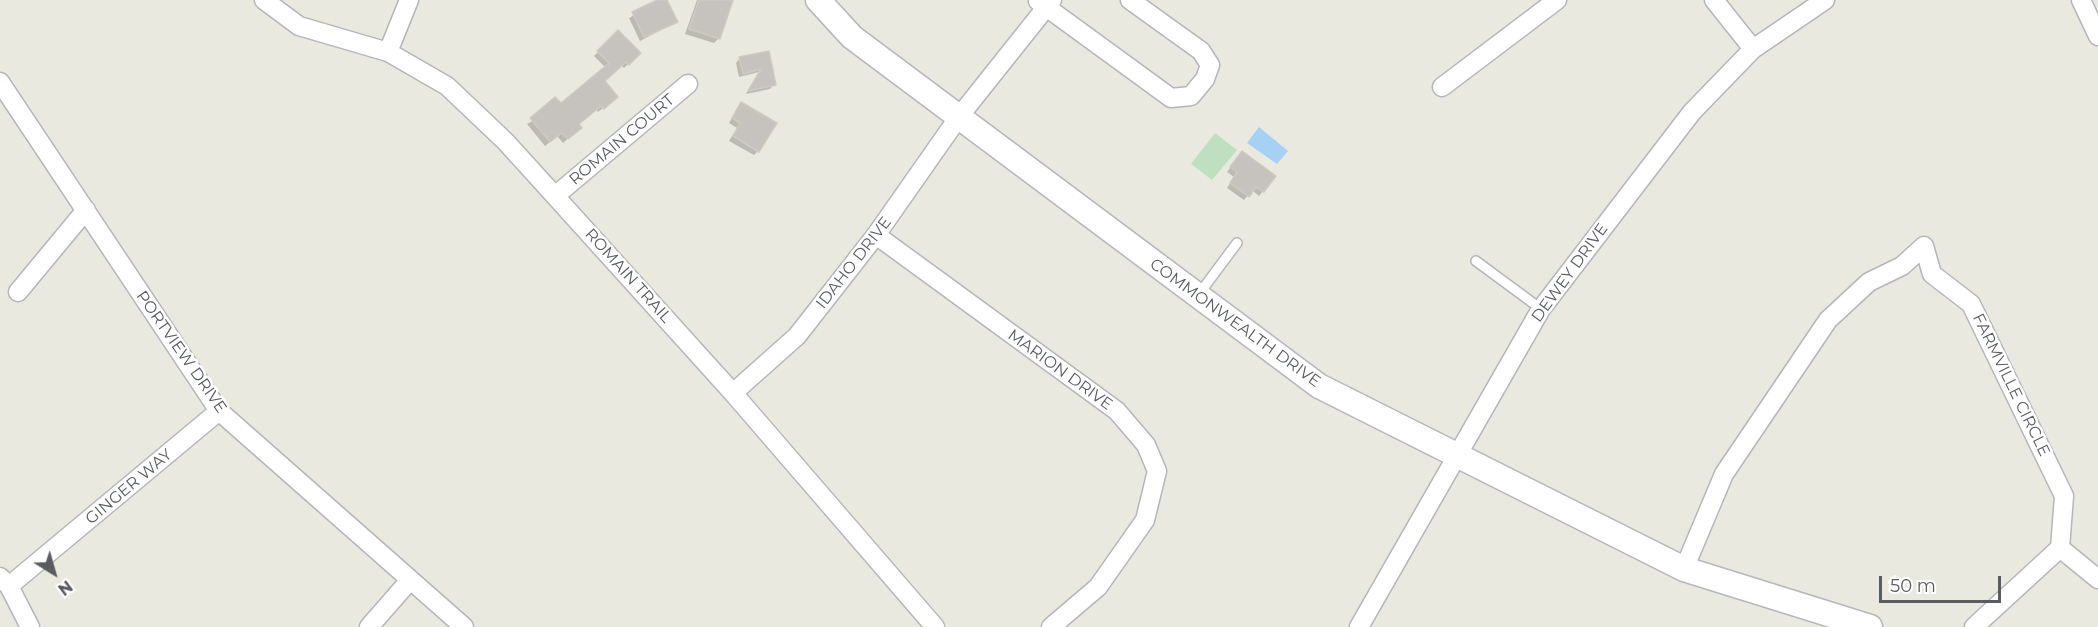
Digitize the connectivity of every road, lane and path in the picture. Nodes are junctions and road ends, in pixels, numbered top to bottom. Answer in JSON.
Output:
{"nodes":[{"id":1,"x":264,"y":0,"type":"edge"},
{"id":2,"x":409,"y":0,"type":"edge"},
{"id":3,"x":818,"y":0,"type":"edge"},
{"id":4,"x":1130,"y":0,"type":"edge"},
{"id":5,"x":1557,"y":0,"type":"edge"},
{"id":6,"x":1714,"y":0,"type":"edge"},
{"id":7,"x":1824,"y":0,"type":"edge"},
{"id":8,"x":2081,"y":0,"type":"edge"},
{"id":9,"x":1045,"y":2,"type":"edge"},
{"id":10,"x":2098,"y":36,"type":"edge"},
{"id":11,"x":1753,"y":49,"type":"junction"},
{"id":12,"x":388,"y":52,"type":"junction"},
{"id":13,"x":0,"y":82,"type":"edge"},
{"id":14,"x":688,"y":84,"type":"dead end"},
{"id":15,"x":1442,"y":87,"type":"dead end"},
{"id":16,"x":958,"y":118,"type":"junction"},
{"id":17,"x":555,"y":196,"type":"junction"},
{"id":18,"x":86,"y":210,"type":"junction"},
{"id":19,"x":876,"y":235,"type":"junction"},
{"id":20,"x":1237,"y":243,"type":"dead end"},
{"id":21,"x":1476,"y":261,"type":"dead end"},
{"id":22,"x":18,"y":292,"type":"dead end"},
{"id":23,"x":1197,"y":296,"type":"junction"},
{"id":24,"x":1541,"y":309,"type":"junction"},
{"id":25,"x":733,"y":393,"type":"junction"},
{"id":26,"x":219,"y":411,"type":"junction"},
{"id":27,"x":1459,"y":454,"type":"junction"},
{"id":28,"x":2060,"y":548,"type":"junction"},
{"id":29,"x":1684,"y":569,"type":"junction"},
{"id":30,"x":2098,"y":579,"type":"edge"},
{"id":31,"x":410,"y":580,"type":"junction"},
{"id":32,"x":5,"y":581,"type":"edge"},
{"id":33,"x":30,"y":627,"type":"edge"},
{"id":34,"x":369,"y":627,"type":"edge"},
{"id":35,"x":464,"y":627,"type":"edge"},
{"id":36,"x":935,"y":627,"type":"edge"},
{"id":37,"x":1052,"y":627,"type":"edge"},
{"id":38,"x":1359,"y":627,"type":"edge"},
{"id":39,"x":1870,"y":627,"type":"edge"},
{"id":40,"x":1974,"y":627,"type":"edge"}],
"edges":[{"from":1,"to":12,"type":"street","name":"ROMAIN TRAIL"},
{"from":2,"to":12,"type":"street"},
{"from":3,"to":16,"type":"street","name":"COMMONWEALTH DRIVE"},
{"from":4,"to":9,"type":"street"},
{"from":5,"to":15,"type":"street"},
{"from":6,"to":11,"type":"street"},
{"from":7,"to":11,"type":"street","name":"DEWEY DRIVE"},
{"from":8,"to":10,"type":"street"},
{"from":9,"to":16,"type":"street","name":"IDAHO DRIVE"},
{"from":11,"to":24,"type":"street","name":"DEWEY DRIVE"},
{"from":12,"to":17,"type":"street","name":"ROMAIN TRAIL"},
{"from":13,"to":18,"type":"street","name":"PORTVIEW DRIVE"},
{"from":14,"to":17,"type":"street","name":"ROMAIN COURT"},
{"from":16,"to":19,"type":"street","name":"IDAHO DRIVE"},
{"from":16,"to":23,"type":"street","name":"COMMONWEALTH DRIVE"},
{"from":17,"to":25,"type":"street","name":"ROMAIN TRAIL"},
{"from":18,"to":22,"type":"street"},
{"from":18,"to":26,"type":"street","name":"PORTVIEW DRIVE"},
{"from":19,"to":25,"type":"street","name":"IDAHO DRIVE"},
{"from":19,"to":37,"type":"street","name":"MARION DRIVE"},
{"from":20,"to":23,"type":"lane"},
{"from":21,"to":24,"type":"lane"},
{"from":23,"to":27,"type":"street","name":"COMMONWEALTH DRIVE"},
{"from":24,"to":27,"type":"street","name":"DEWEY DRIVE"},
{"from":25,"to":36,"type":"street","name":"ROMAIN TRAIL"},
{"from":26,"to":31,"type":"street","name":"PORTVIEW DRIVE"},
{"from":26,"to":32,"type":"street","name":"GINGER WAY"},
{"from":27,"to":29,"type":"street","name":"COMMONWEALTH DRIVE"},
{"from":27,"to":38,"type":"street","name":"DEWEY DRIVE"},
{"from":28,"to":29,"type":"street","name":"FARMVILLE CIRCLE"},
{"from":28,"to":30,"type":"street"},
{"from":28,"to":40,"type":"street"},
{"from":29,"to":39,"type":"street","name":"COMMONWEALTH DRIVE"},
{"from":31,"to":34,"type":"street"},
{"from":31,"to":35,"type":"street","name":"PORTVIEW DRIVE"},
{"from":32,"to":33,"type":"street"}]}
